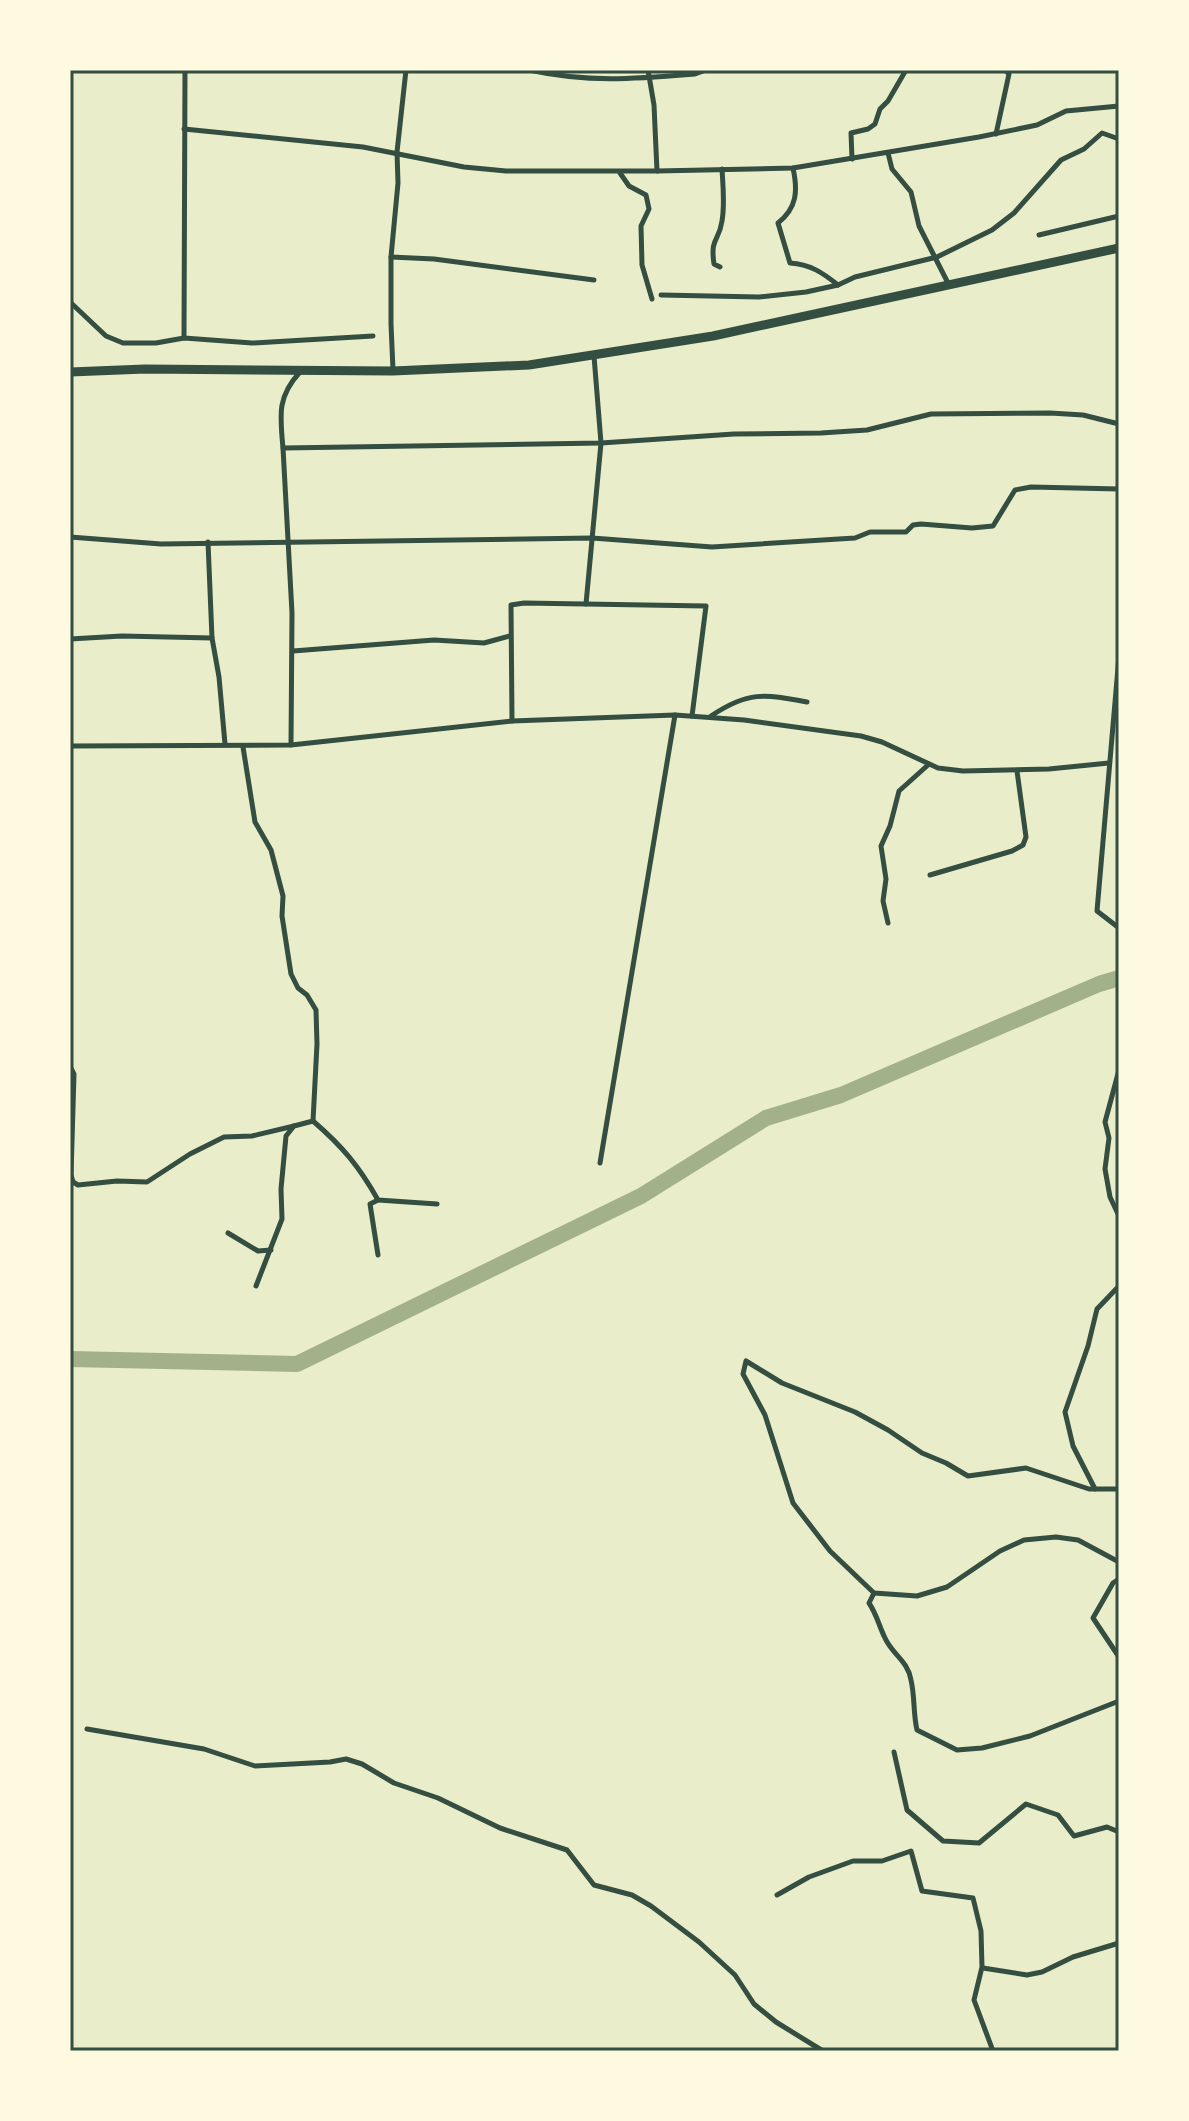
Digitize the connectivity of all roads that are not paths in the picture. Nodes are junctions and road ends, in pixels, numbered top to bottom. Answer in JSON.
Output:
{"nodes":[{"id":1,"x":185,"y":70,"type":"edge"},
{"id":2,"x":406,"y":70,"type":"edge"},
{"id":3,"x":529,"y":70,"type":"edge"},
{"id":4,"x":613,"y":70,"type":"edge"},
{"id":5,"x":648,"y":70,"type":"edge"},
{"id":6,"x":706,"y":70,"type":"edge"},
{"id":7,"x":906,"y":70,"type":"edge"},
{"id":8,"x":1005,"y":70,"type":"edge"},
{"id":9,"x":651,"y":79,"type":"junction"},
{"id":10,"x":613,"y":81,"type":"junction"},
{"id":11,"x":1119,"y":106,"type":"edge"},
{"id":12,"x":184,"y":129,"type":"junction"},
{"id":13,"x":996,"y":134,"type":"junction"},
{"id":14,"x":1119,"y":139,"type":"edge"},
{"id":15,"x":397,"y":152,"type":"junction"},
{"id":16,"x":888,"y":153,"type":"junction"},
{"id":17,"x":852,"y":159,"type":"junction"},
{"id":18,"x":793,"y":168,"type":"junction"},
{"id":19,"x":722,"y":169,"type":"junction"},
{"id":20,"x":657,"y":171,"type":"junction"},
{"id":21,"x":619,"y":172,"type":"junction"},
{"id":22,"x":1119,"y":216,"type":"edge"},
{"id":23,"x":1039,"y":235,"type":"dead end"},
{"id":24,"x":1119,"y":248,"type":"edge"},
{"id":25,"x":391,"y":257,"type":"junction"},
{"id":26,"x":937,"y":257,"type":"junction"},
{"id":27,"x":720,"y":267,"type":"dead end"},
{"id":28,"x":594,"y":280,"type":"dead end"},
{"id":29,"x":838,"y":285,"type":"junction"},
{"id":30,"x":949,"y":286,"type":"junction"},
{"id":31,"x":661,"y":295,"type":"dead end"},
{"id":32,"x":652,"y":299,"type":"dead end"},
{"id":33,"x":70,"y":302,"type":"edge"},
{"id":34,"x":373,"y":336,"type":"dead end"},
{"id":35,"x":184,"y":338,"type":"junction"},
{"id":36,"x":594,"y":356,"type":"junction"},
{"id":37,"x":301,"y":371,"type":"junction"},
{"id":38,"x":393,"y":371,"type":"junction"},
{"id":39,"x":70,"y":372,"type":"edge"},
{"id":40,"x":1119,"y":424,"type":"edge"},
{"id":41,"x":601,"y":443,"type":"junction"},
{"id":42,"x":283,"y":448,"type":"junction"},
{"id":43,"x":1119,"y":489,"type":"edge"},
{"id":44,"x":70,"y":537,"type":"edge"},
{"id":45,"x":592,"y":538,"type":"junction"},
{"id":46,"x":208,"y":542,"type":"junction"},
{"id":47,"x":289,"y":542,"type":"junction"},
{"id":48,"x":586,"y":604,"type":"junction"},
{"id":49,"x":510,"y":636,"type":"junction"},
{"id":50,"x":212,"y":638,"type":"junction"},
{"id":51,"x":70,"y":639,"type":"edge"},
{"id":52,"x":292,"y":651,"type":"junction"},
{"id":53,"x":1119,"y":656,"type":"edge"},
{"id":54,"x":807,"y":702,"type":"dead end"},
{"id":55,"x":675,"y":715,"type":"junction"},
{"id":56,"x":692,"y":716,"type":"junction"},
{"id":57,"x":710,"y":717,"type":"junction"},
{"id":58,"x":512,"y":721,"type":"junction"},
{"id":59,"x":225,"y":744,"type":"junction"},
{"id":60,"x":291,"y":745,"type":"junction"},
{"id":61,"x":70,"y":746,"type":"edge"},
{"id":62,"x":243,"y":747,"type":"junction"},
{"id":63,"x":1109,"y":763,"type":"junction"},
{"id":64,"x":929,"y":764,"type":"junction"},
{"id":65,"x":1017,"y":771,"type":"junction"},
{"id":66,"x":930,"y":875,"type":"dead end"},
{"id":67,"x":888,"y":923,"type":"dead end"},
{"id":68,"x":1119,"y":928,"type":"edge"},
{"id":69,"x":70,"y":1066,"type":"edge"},
{"id":70,"x":1119,"y":1070,"type":"edge"},
{"id":71,"x":313,"y":1121,"type":"junction"},
{"id":72,"x":294,"y":1126,"type":"junction"},
{"id":73,"x":600,"y":1163,"type":"dead end"},
{"id":74,"x":378,"y":1200,"type":"junction"},
{"id":75,"x":437,"y":1204,"type":"dead end"},
{"id":76,"x":1119,"y":1216,"type":"edge"},
{"id":77,"x":228,"y":1233,"type":"dead end"},
{"id":78,"x":271,"y":1250,"type":"junction"},
{"id":79,"x":378,"y":1255,"type":"dead end"},
{"id":80,"x":256,"y":1286,"type":"dead end"},
{"id":81,"x":1119,"y":1286,"type":"edge"},
{"id":82,"x":1095,"y":1489,"type":"junction"},
{"id":83,"x":1119,"y":1489,"type":"edge"},
{"id":84,"x":1119,"y":1562,"type":"edge"},
{"id":85,"x":1119,"y":1579,"type":"edge"},
{"id":86,"x":874,"y":1593,"type":"junction"},
{"id":87,"x":1119,"y":1657,"type":"edge"},
{"id":88,"x":1119,"y":1701,"type":"edge"},
{"id":89,"x":87,"y":1729,"type":"dead end"},
{"id":90,"x":894,"y":1752,"type":"dead end"},
{"id":91,"x":1119,"y":1832,"type":"edge"},
{"id":92,"x":777,"y":1895,"type":"dead end"},
{"id":93,"x":1119,"y":1943,"type":"edge"},
{"id":94,"x":982,"y":1967,"type":"junction"},
{"id":95,"x":823,"y":2051,"type":"edge"},
{"id":96,"x":993,"y":2051,"type":"edge"}],
"edges":[{"from":1,"to":12,"type":"street"},
{"from":2,"to":15,"type":"street"},
{"from":3,"to":10,"type":"street"},
{"from":4,"to":10,"type":"street"},
{"from":5,"to":9,"type":"street"},
{"from":6,"to":9,"type":"street"},
{"from":7,"to":17,"type":"street"},
{"from":8,"to":13,"type":"street"},
{"from":9,"to":10,"type":"street"},
{"from":9,"to":20,"type":"street"},
{"from":11,"to":13,"type":"street"},
{"from":12,"to":15,"type":"street"},
{"from":12,"to":35,"type":"street"},
{"from":13,"to":16,"type":"street"},
{"from":14,"to":26,"type":"street"},
{"from":15,"to":21,"type":"street"},
{"from":15,"to":25,"type":"street"},
{"from":16,"to":17,"type":"street"},
{"from":16,"to":26,"type":"street"},
{"from":17,"to":18,"type":"street"},
{"from":18,"to":19,"type":"street"},
{"from":18,"to":29,"type":"street"},
{"from":19,"to":20,"type":"street"},
{"from":19,"to":27,"type":"street"},
{"from":20,"to":21,"type":"street"},
{"from":21,"to":32,"type":"street"},
{"from":22,"to":23,"type":"street"},
{"from":24,"to":30,"type":"highway"},
{"from":25,"to":28,"type":"street"},
{"from":25,"to":38,"type":"street"},
{"from":26,"to":29,"type":"street"},
{"from":26,"to":30,"type":"street"},
{"from":29,"to":31,"type":"street"},
{"from":30,"to":36,"type":"highway"},
{"from":33,"to":35,"type":"street"},
{"from":34,"to":35,"type":"street"},
{"from":36,"to":38,"type":"highway"},
{"from":36,"to":41,"type":"street"},
{"from":37,"to":38,"type":"highway"},
{"from":37,"to":39,"type":"highway"},
{"from":37,"to":42,"type":"street"},
{"from":40,"to":41,"type":"street"},
{"from":41,"to":42,"type":"street"},
{"from":41,"to":45,"type":"street"},
{"from":42,"to":47,"type":"street"},
{"from":43,"to":45,"type":"street"},
{"from":44,"to":46,"type":"street"},
{"from":45,"to":47,"type":"street"},
{"from":45,"to":48,"type":"street"},
{"from":46,"to":47,"type":"street"},
{"from":46,"to":50,"type":"street"},
{"from":47,"to":52,"type":"street"},
{"from":48,"to":49,"type":"street"},
{"from":48,"to":56,"type":"street"},
{"from":49,"to":52,"type":"street"},
{"from":49,"to":58,"type":"street"},
{"from":50,"to":51,"type":"street"},
{"from":50,"to":59,"type":"street"},
{"from":52,"to":60,"type":"street"},
{"from":53,"to":63,"type":"street"},
{"from":54,"to":57,"type":"street"},
{"from":55,"to":56,"type":"street"},
{"from":55,"to":58,"type":"street"},
{"from":55,"to":73,"type":"street"},
{"from":56,"to":57,"type":"street"},
{"from":57,"to":64,"type":"street"},
{"from":58,"to":60,"type":"street"},
{"from":59,"to":61,"type":"street"},
{"from":59,"to":62,"type":"street"},
{"from":60,"to":62,"type":"street"},
{"from":62,"to":71,"type":"street"},
{"from":63,"to":65,"type":"street"},
{"from":63,"to":68,"type":"street"},
{"from":64,"to":65,"type":"street"},
{"from":64,"to":67,"type":"street"},
{"from":65,"to":66,"type":"street"},
{"from":69,"to":72,"type":"street"},
{"from":70,"to":76,"type":"street"},
{"from":71,"to":72,"type":"street"},
{"from":71,"to":74,"type":"street"},
{"from":72,"to":78,"type":"street"},
{"from":74,"to":75,"type":"street"},
{"from":74,"to":79,"type":"street"},
{"from":77,"to":78,"type":"street"},
{"from":78,"to":80,"type":"street"},
{"from":81,"to":82,"type":"street"},
{"from":82,"to":83,"type":"street"},
{"from":82,"to":86,"type":"street"},
{"from":84,"to":86,"type":"street"},
{"from":85,"to":87,"type":"street"},
{"from":86,"to":88,"type":"street"},
{"from":89,"to":95,"type":"street"},
{"from":90,"to":91,"type":"street"},
{"from":92,"to":94,"type":"street"},
{"from":93,"to":94,"type":"street"},
{"from":94,"to":96,"type":"street"}]}
